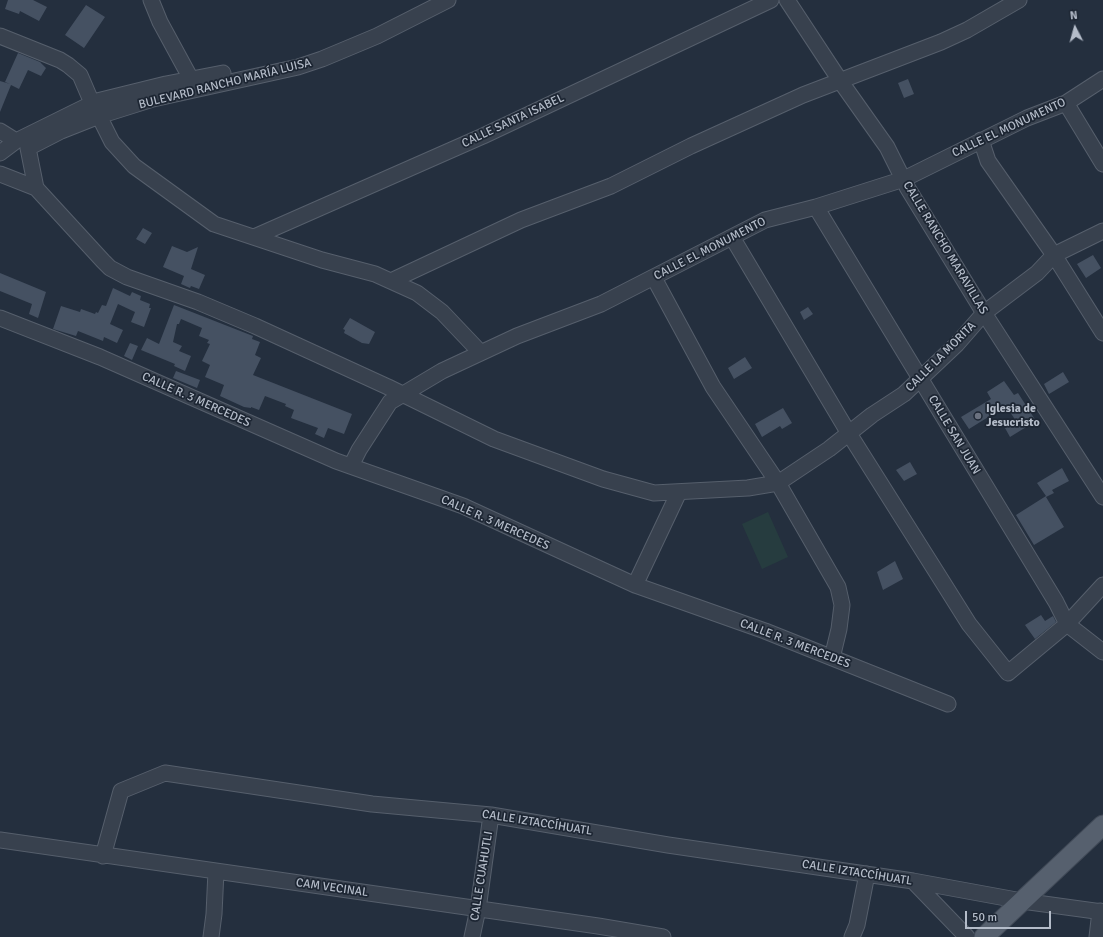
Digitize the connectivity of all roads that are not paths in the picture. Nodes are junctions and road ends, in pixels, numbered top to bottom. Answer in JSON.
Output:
{"nodes":[{"id":1,"x":151,"y":0,"type":"edge"},
{"id":2,"x":428,"y":0,"type":"edge"},
{"id":3,"x":448,"y":0,"type":"edge"},
{"id":4,"x":771,"y":0,"type":"edge"},
{"id":5,"x":787,"y":0,"type":"edge"},
{"id":6,"x":1019,"y":0,"type":"edge"},
{"id":7,"x":0,"y":36,"type":"edge"},
{"id":8,"x":191,"y":79,"type":"junction"},
{"id":9,"x":1103,"y":79,"type":"edge"},
{"id":10,"x":841,"y":82,"type":"junction"},
{"id":11,"x":92,"y":103,"type":"junction"},
{"id":12,"x":1066,"y":103,"type":"junction"},
{"id":13,"x":99,"y":116,"type":"junction"},
{"id":14,"x":0,"y":131,"type":"edge"},
{"id":15,"x":981,"y":140,"type":"junction"},
{"id":16,"x":16,"y":141,"type":"junction"},
{"id":17,"x":0,"y":153,"type":"edge"},
{"id":18,"x":1103,"y":164,"type":"edge"},
{"id":19,"x":0,"y":174,"type":"edge"},
{"id":20,"x":904,"y":179,"type":"junction"},
{"id":21,"x":36,"y":188,"type":"junction"},
{"id":22,"x":816,"y":207,"type":"junction"},
{"id":23,"x":1103,"y":231,"type":"edge"},
{"id":24,"x":254,"y":237,"type":"junction"},
{"id":25,"x":732,"y":237,"type":"junction"},
{"id":26,"x":1054,"y":255,"type":"junction"},
{"id":27,"x":654,"y":278,"type":"junction"},
{"id":28,"x":391,"y":281,"type":"junction"},
{"id":29,"x":984,"y":313,"type":"junction"},
{"id":30,"x":0,"y":318,"type":"edge"},
{"id":31,"x":1103,"y":333,"type":"edge"},
{"id":32,"x":480,"y":352,"type":"junction"},
{"id":33,"x":920,"y":380,"type":"junction"},
{"id":34,"x":401,"y":394,"type":"junction"},
{"id":35,"x":848,"y":432,"type":"junction"},
{"id":36,"x":351,"y":466,"type":"junction"},
{"id":37,"x":778,"y":483,"type":"junction"},
{"id":38,"x":679,"y":492,"type":"junction"},
{"id":39,"x":1103,"y":497,"type":"edge"},
{"id":40,"x":635,"y":585,"type":"junction"},
{"id":41,"x":1103,"y":585,"type":"edge"},
{"id":42,"x":1067,"y":624,"type":"junction"},
{"id":43,"x":1103,"y":652,"type":"edge"},
{"id":44,"x":832,"y":658,"type":"junction"},
{"id":45,"x":948,"y":704,"type":"dead end"},
{"id":46,"x":491,"y":815,"type":"junction"},
{"id":47,"x":1103,"y":825,"type":"edge"},
{"id":48,"x":0,"y":840,"type":"edge"},
{"id":49,"x":104,"y":856,"type":"junction"},
{"id":50,"x":216,"y":871,"type":"junction"},
{"id":51,"x":867,"y":874,"type":"junction"},
{"id":52,"x":913,"y":881,"type":"junction"},
{"id":53,"x":1022,"y":901,"type":"junction"},
{"id":54,"x":478,"y":909,"type":"junction"},
{"id":55,"x":1101,"y":911,"type":"edge"},
{"id":56,"x":619,"y":933,"type":"edge"},
{"id":57,"x":211,"y":937,"type":"edge"},
{"id":58,"x":472,"y":937,"type":"edge"},
{"id":59,"x":663,"y":937,"type":"edge"},
{"id":60,"x":852,"y":937,"type":"edge"},
{"id":61,"x":967,"y":937,"type":"edge"},
{"id":62,"x":984,"y":937,"type":"edge"},
{"id":63,"x":1097,"y":937,"type":"edge"}],
"edges":[{"from":1,"to":8,"type":"street"},
{"from":2,"to":8,"type":"street"},
{"from":3,"to":13,"type":"street","name":"BULEVARD RANCHO MARÍA LUISA"},
{"from":4,"to":24,"type":"street","name":"CALLE SANTA ISABEL"},
{"from":5,"to":10,"type":"street","name":"CALLE RANCHO MARAVILLAS"},
{"from":6,"to":10,"type":"street"},
{"from":7,"to":11,"type":"street"},
{"from":8,"to":11,"type":"street"},
{"from":9,"to":12,"type":"street","name":"CALLE EL MONUMENTO"},
{"from":10,"to":20,"type":"street","name":"CALLE RANCHO MARAVILLAS"},
{"from":10,"to":28,"type":"street"},
{"from":11,"to":16,"type":"street"},
{"from":12,"to":15,"type":"street","name":"CALLE EL MONUMENTO"},
{"from":12,"to":18,"type":"street"},
{"from":13,"to":21,"type":"street","name":"BULEVARD RANCHO MARÍA LUISA"},
{"from":13,"to":24,"type":"street"},
{"from":14,"to":16,"type":"street"},
{"from":15,"to":20,"type":"street","name":"CALLE EL MONUMENTO"},
{"from":15,"to":26,"type":"street"},
{"from":16,"to":17,"type":"street"},
{"from":19,"to":21,"type":"street"},
{"from":20,"to":22,"type":"street","name":"CALLE EL MONUMENTO"},
{"from":20,"to":29,"type":"street","name":"CALLE RANCHO MARAVILLAS"},
{"from":21,"to":34,"type":"street"},
{"from":22,"to":25,"type":"street","name":"CALLE EL MONUMENTO"},
{"from":22,"to":33,"type":"street","name":"CALLE SAN JUAN"},
{"from":23,"to":26,"type":"street","name":"CALLE LA MORITA"},
{"from":24,"to":28,"type":"street"},
{"from":25,"to":27,"type":"street","name":"CALLE EL MONUMENTO"},
{"from":25,"to":35,"type":"street"},
{"from":26,"to":29,"type":"street","name":"CALLE LA MORITA"},
{"from":26,"to":31,"type":"street"},
{"from":27,"to":32,"type":"street","name":"CALLE EL MONUMENTO"},
{"from":27,"to":37,"type":"street"},
{"from":28,"to":32,"type":"street"},
{"from":29,"to":33,"type":"street","name":"CALLE LA MORITA"},
{"from":29,"to":39,"type":"street","name":"CALLE RANCHO MARAVILLAS"},
{"from":30,"to":36,"type":"street","name":"CALLE R. 3 MERCEDES"},
{"from":32,"to":34,"type":"street","name":"CALLE EL MONUMENTO"},
{"from":33,"to":35,"type":"street","name":"CALLE LA MORITA"},
{"from":33,"to":42,"type":"street","name":"CALLE SAN JUAN"},
{"from":34,"to":36,"type":"street","name":"CALLE EL MONUMENTO"},
{"from":34,"to":38,"type":"street"},
{"from":35,"to":37,"type":"street","name":"CALLE LA MORITA"},
{"from":35,"to":42,"type":"street"},
{"from":36,"to":40,"type":"street","name":"CALLE R. 3 MERCEDES"},
{"from":37,"to":38,"type":"street"},
{"from":37,"to":44,"type":"street"},
{"from":38,"to":40,"type":"street"},
{"from":40,"to":44,"type":"street","name":"CALLE R. 3 MERCEDES"},
{"from":41,"to":42,"type":"street"},
{"from":42,"to":43,"type":"street","name":"CALLE SAN JUAN"},
{"from":44,"to":45,"type":"street","name":"CALLE R. 3 MERCEDES"},
{"from":46,"to":49,"type":"street","name":"CALLE IZTACCÍHUATL"},
{"from":46,"to":51,"type":"street","name":"CALLE IZTACCÍHUATL"},
{"from":46,"to":54,"type":"street","name":"CALLE CUAHUTLI"},
{"from":47,"to":53,"type":"main road"},
{"from":48,"to":49,"type":"street","name":"CAM VECINAL"},
{"from":49,"to":50,"type":"street","name":"CAM VECINAL"},
{"from":50,"to":54,"type":"street","name":"CAM VECINAL"},
{"from":50,"to":57,"type":"street"},
{"from":51,"to":52,"type":"street","name":"CALLE IZTACCÍHUATL"},
{"from":51,"to":60,"type":"street"},
{"from":52,"to":53,"type":"street","name":"CALLE IZTACCÍHUATL"},
{"from":52,"to":61,"type":"street"},
{"from":53,"to":55,"type":"street","name":"CALLE IZTACCÍHUATL"},
{"from":53,"to":62,"type":"main road"},
{"from":54,"to":56,"type":"street","name":"CAM VECINAL"},
{"from":54,"to":58,"type":"street","name":"CALLE CUAHUTLI"},
{"from":55,"to":63,"type":"street"},
{"from":56,"to":59,"type":"street","name":"CAM VECINAL"}]}
